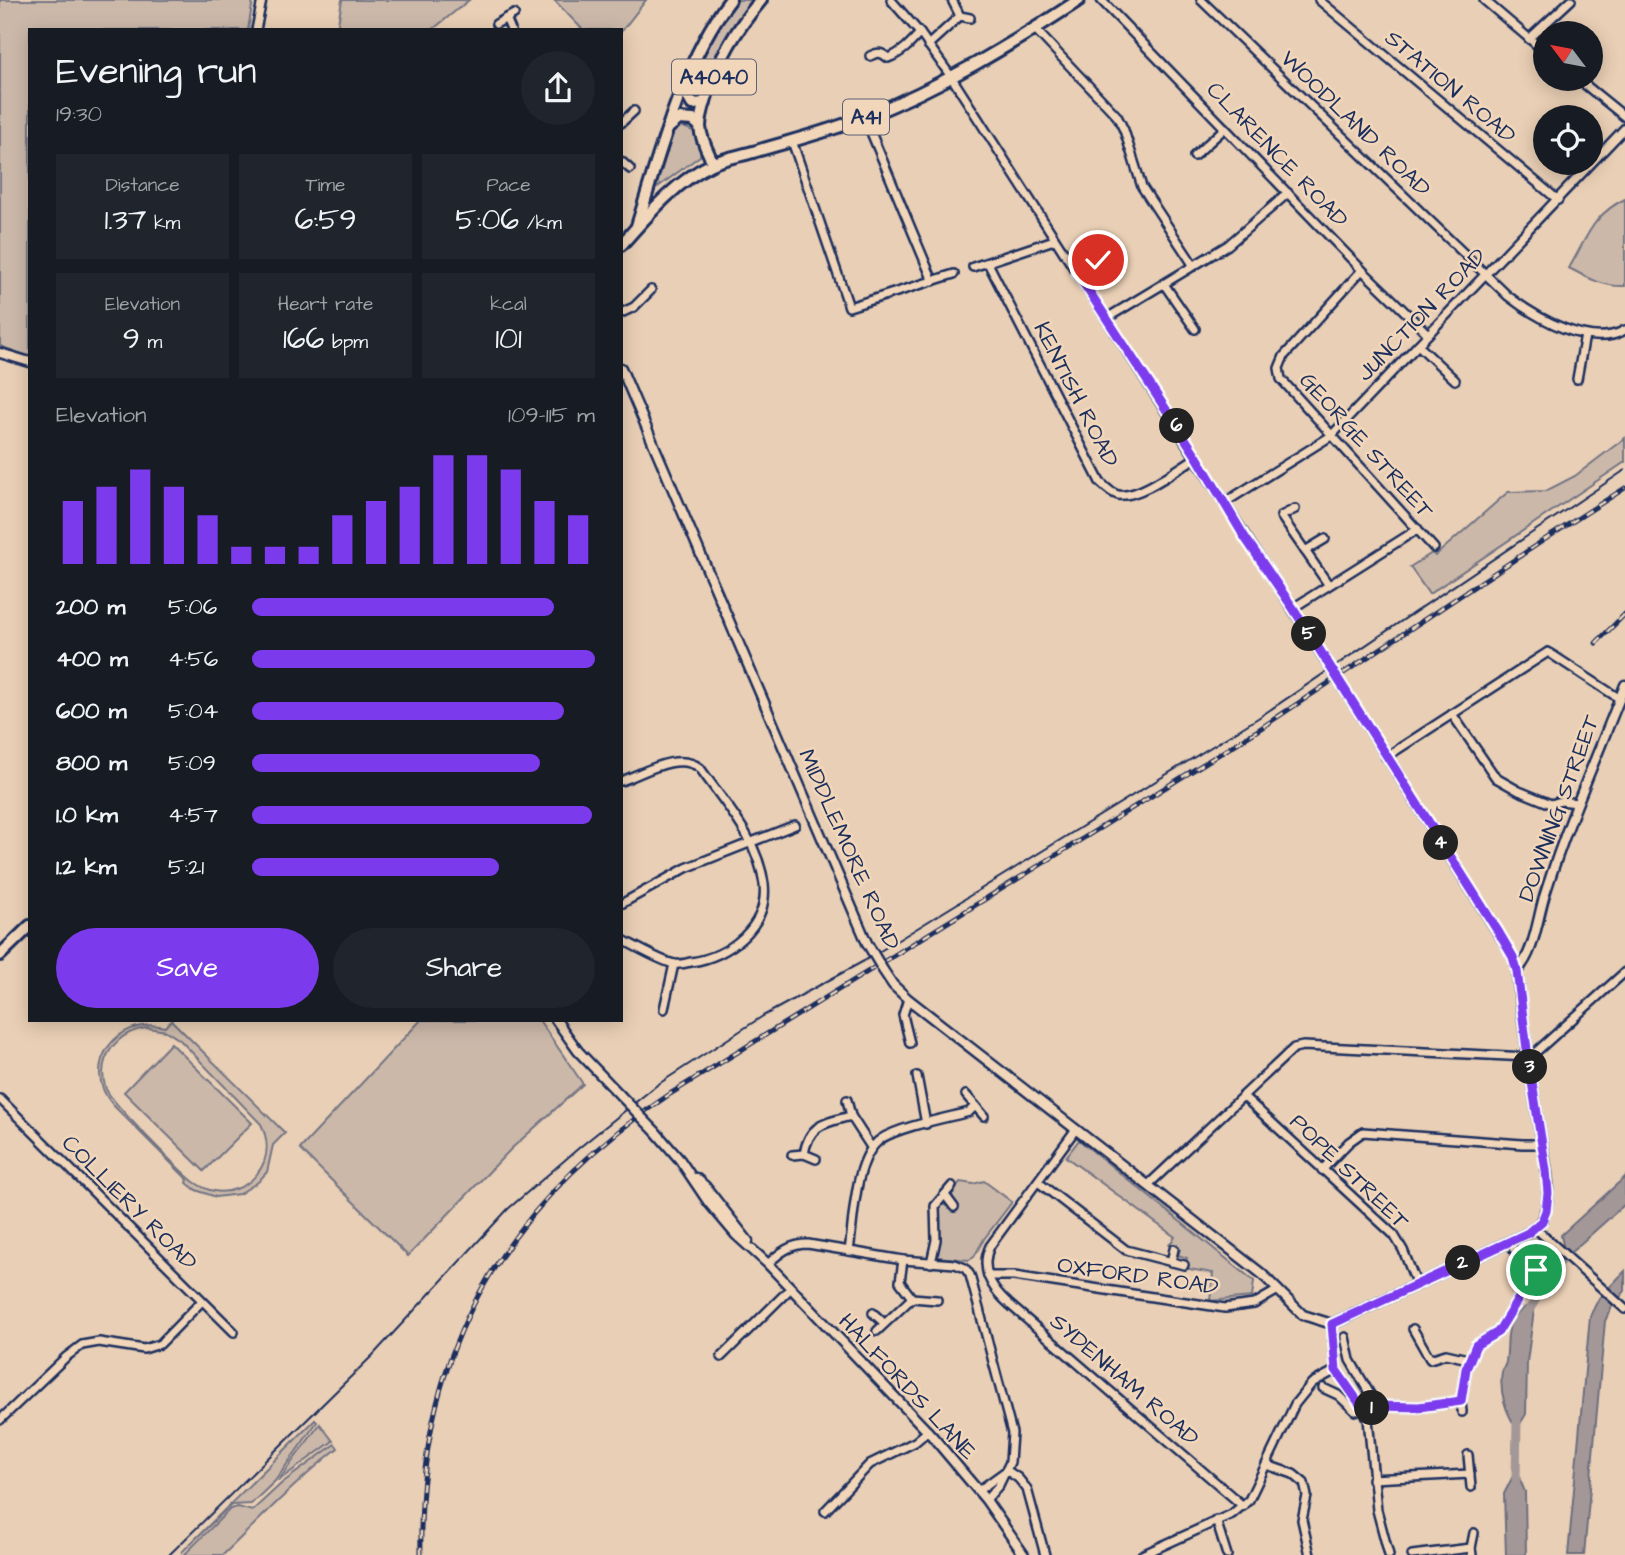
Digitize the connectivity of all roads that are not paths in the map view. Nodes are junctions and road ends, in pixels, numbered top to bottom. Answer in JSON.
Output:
{"nodes":[{"id":1,"x":262,"y":0,"type":"edge"},
{"id":2,"x":730,"y":0,"type":"edge"},
{"id":3,"x":761,"y":0,"type":"edge"},
{"id":4,"x":891,"y":0,"type":"edge"},
{"id":5,"x":952,"y":0,"type":"edge"},
{"id":6,"x":1079,"y":0,"type":"edge"},
{"id":7,"x":1101,"y":0,"type":"edge"},
{"id":8,"x":1200,"y":0,"type":"edge"},
{"id":9,"x":1319,"y":0,"type":"edge"},
{"id":10,"x":1484,"y":0,"type":"edge"},
{"id":11,"x":1571,"y":0,"type":"edge"},
{"id":12,"x":514,"y":14,"type":"dead end"},
{"id":13,"x":960,"y":16,"type":"junction"},
{"id":14,"x":506,"y":18,"type":"junction"},
{"id":15,"x":970,"y":19,"type":"dead end"},
{"id":16,"x":496,"y":24,"type":"dead end"},
{"id":17,"x":256,"y":28,"type":"edge"},
{"id":18,"x":510,"y":28,"type":"edge"},
{"id":19,"x":1035,"y":29,"type":"junction"},
{"id":20,"x":920,"y":33,"type":"junction"},
{"id":21,"x":1529,"y":39,"type":"junction"},
{"id":22,"x":1533,"y":42,"type":"edge"},
{"id":23,"x":928,"y":45,"type":"junction"},
{"id":24,"x":870,"y":56,"type":"dead end"},
{"id":25,"x":952,"y":78,"type":"junction"},
{"id":26,"x":684,"y":89,"type":"junction"},
{"id":27,"x":1593,"y":91,"type":"edge"},
{"id":28,"x":705,"y":103,"type":"junction"},
{"id":29,"x":634,"y":111,"type":"dead end"},
{"id":30,"x":1625,"y":117,"type":"edge"},
{"id":31,"x":864,"y":118,"type":"junction"},
{"id":32,"x":623,"y":121,"type":"edge"},
{"id":33,"x":700,"y":126,"type":"junction"},
{"id":34,"x":669,"y":127,"type":"junction"},
{"id":35,"x":1225,"y":128,"type":"junction"},
{"id":36,"x":1625,"y":128,"type":"edge"},
{"id":37,"x":792,"y":141,"type":"junction"},
{"id":38,"x":1194,"y":156,"type":"dead end"},
{"id":39,"x":623,"y":163,"type":"edge"},
{"id":40,"x":713,"y":163,"type":"junction"},
{"id":41,"x":630,"y":169,"type":"dead end"},
{"id":42,"x":1288,"y":193,"type":"junction"},
{"id":43,"x":1558,"y":201,"type":"junction"},
{"id":44,"x":637,"y":227,"type":"junction"},
{"id":45,"x":1055,"y":240,"type":"junction"},
{"id":46,"x":623,"y":243,"type":"edge"},
{"id":47,"x":1098,"y":260,"type":"dead end"},
{"id":48,"x":988,"y":263,"type":"junction"},
{"id":49,"x":1194,"y":266,"type":"junction"},
{"id":50,"x":973,"y":267,"type":"dead end"},
{"id":51,"x":1362,"y":270,"type":"junction"},
{"id":52,"x":1077,"y":273,"type":"junction"},
{"id":53,"x":954,"y":274,"type":"dead end"},
{"id":54,"x":1485,"y":274,"type":"junction"},
{"id":55,"x":933,"y":281,"type":"junction"},
{"id":56,"x":1164,"y":284,"type":"junction"},
{"id":57,"x":651,"y":290,"type":"dead end"},
{"id":58,"x":623,"y":312,"type":"edge"},
{"id":59,"x":1107,"y":318,"type":"junction"},
{"id":60,"x":1195,"y":329,"type":"dead end"},
{"id":61,"x":1625,"y":330,"type":"edge"},
{"id":62,"x":1428,"y":334,"type":"junction"},
{"id":63,"x":1585,"y":335,"type":"junction"},
{"id":64,"x":1418,"y":345,"type":"junction"},
{"id":65,"x":0,"y":353,"type":"edge"},
{"id":66,"x":28,"y":361,"type":"edge"},
{"id":67,"x":623,"y":373,"type":"edge"},
{"id":68,"x":1577,"y":379,"type":"dead end"},
{"id":69,"x":1455,"y":380,"type":"dead end"},
{"id":70,"x":1331,"y":436,"type":"junction"},
{"id":71,"x":1197,"y":457,"type":"junction"},
{"id":72,"x":1224,"y":503,"type":"junction"},
{"id":73,"x":1295,"y":509,"type":"dead end"},
{"id":74,"x":1419,"y":528,"type":"junction"},
{"id":75,"x":1325,"y":538,"type":"dead end"},
{"id":76,"x":1434,"y":548,"type":"dead end"},
{"id":77,"x":1305,"y":551,"type":"junction"},
{"id":78,"x":1328,"y":584,"type":"junction"},
{"id":79,"x":1293,"y":608,"type":"junction"},
{"id":80,"x":1625,"y":685,"type":"edge"},
{"id":81,"x":1620,"y":699,"type":"junction"},
{"id":82,"x":1452,"y":714,"type":"junction"},
{"id":83,"x":1387,"y":757,"type":"junction"},
{"id":84,"x":623,"y":780,"type":"edge"},
{"id":85,"x":1577,"y":803,"type":"junction"},
{"id":86,"x":795,"y":825,"type":"dead end"},
{"id":87,"x":752,"y":842,"type":"junction"},
{"id":88,"x":623,"y":903,"type":"edge"},
{"id":89,"x":28,"y":928,"type":"edge"},
{"id":90,"x":623,"y":940,"type":"edge"},
{"id":91,"x":0,"y":955,"type":"edge"},
{"id":92,"x":674,"y":964,"type":"junction"},
{"id":93,"x":1517,"y":971,"type":"junction"},
{"id":94,"x":1625,"y":972,"type":"edge"},
{"id":95,"x":908,"y":999,"type":"junction"},
{"id":96,"x":664,"y":1009,"type":"dead end"},
{"id":97,"x":558,"y":1022,"type":"edge"},
{"id":98,"x":910,"y":1043,"type":"dead end"},
{"id":99,"x":1528,"y":1057,"type":"junction"},
{"id":100,"x":917,"y":1076,"type":"dead end"},
{"id":101,"x":966,"y":1095,"type":"dead end"},
{"id":102,"x":1243,"y":1096,"type":"junction"},
{"id":103,"x":0,"y":1099,"type":"edge"},
{"id":104,"x":847,"y":1101,"type":"dead end"},
{"id":105,"x":975,"y":1106,"type":"junction"},
{"id":106,"x":851,"y":1116,"type":"junction"},
{"id":107,"x":984,"y":1116,"type":"dead end"},
{"id":108,"x":926,"y":1124,"type":"junction"},
{"id":109,"x":1076,"y":1129,"type":"junction"},
{"id":110,"x":1541,"y":1144,"type":"junction"},
{"id":111,"x":871,"y":1147,"type":"junction"},
{"id":112,"x":804,"y":1154,"type":"junction"},
{"id":113,"x":792,"y":1155,"type":"dead end"},
{"id":114,"x":816,"y":1159,"type":"dead end"},
{"id":115,"x":1322,"y":1170,"type":"junction"},
{"id":116,"x":1038,"y":1182,"type":"junction"},
{"id":117,"x":1148,"y":1185,"type":"junction"},
{"id":118,"x":952,"y":1186,"type":"dead end"},
{"id":119,"x":945,"y":1195,"type":"junction"},
{"id":120,"x":954,"y":1207,"type":"dead end"},
{"id":121,"x":1535,"y":1228,"type":"junction"},
{"id":122,"x":1513,"y":1248,"type":"dead end"},
{"id":123,"x":1174,"y":1249,"type":"dead end"},
{"id":124,"x":849,"y":1251,"type":"junction"},
{"id":125,"x":903,"y":1260,"type":"junction"},
{"id":126,"x":1171,"y":1262,"type":"junction"},
{"id":127,"x":931,"y":1263,"type":"junction"},
{"id":128,"x":768,"y":1264,"type":"junction"},
{"id":129,"x":1184,"y":1265,"type":"dead end"},
{"id":130,"x":988,"y":1276,"type":"junction"},
{"id":131,"x":1417,"y":1285,"type":"junction"},
{"id":132,"x":791,"y":1288,"type":"junction"},
{"id":133,"x":1278,"y":1290,"type":"junction"},
{"id":134,"x":912,"y":1298,"type":"junction"},
{"id":135,"x":937,"y":1300,"type":"dead end"},
{"id":136,"x":202,"y":1301,"type":"junction"},
{"id":137,"x":1625,"y":1309,"type":"edge"},
{"id":138,"x":873,"y":1313,"type":"dead end"},
{"id":139,"x":884,"y":1323,"type":"junction"},
{"id":140,"x":1332,"y":1324,"type":"junction"},
{"id":141,"x":1413,"y":1329,"type":"dead end"},
{"id":142,"x":877,"y":1331,"type":"dead end"},
{"id":143,"x":234,"y":1332,"type":"dead end"},
{"id":144,"x":1345,"y":1337,"type":"dead end"},
{"id":145,"x":721,"y":1357,"type":"dead end"},
{"id":146,"x":1468,"y":1359,"type":"junction"},
{"id":147,"x":1336,"y":1370,"type":"junction"},
{"id":148,"x":1323,"y":1388,"type":"dead end"},
{"id":149,"x":1461,"y":1401,"type":"junction"},
{"id":150,"x":1377,"y":1406,"type":"junction"},
{"id":151,"x":1364,"y":1410,"type":"junction"},
{"id":152,"x":1462,"y":1412,"type":"dead end"},
{"id":153,"x":0,"y":1420,"type":"edge"},
{"id":154,"x":928,"y":1432,"type":"junction"},
{"id":155,"x":1468,"y":1455,"type":"dead end"},
{"id":156,"x":1266,"y":1465,"type":"junction"},
{"id":157,"x":1006,"y":1470,"type":"junction"},
{"id":158,"x":1470,"y":1474,"type":"junction"},
{"id":159,"x":1373,"y":1479,"type":"junction"},
{"id":160,"x":1471,"y":1487,"type":"dead end"},
{"id":161,"x":978,"y":1491,"type":"junction"},
{"id":162,"x":986,"y":1500,"type":"junction"},
{"id":163,"x":1243,"y":1506,"type":"junction"},
{"id":164,"x":824,"y":1511,"type":"dead end"},
{"id":165,"x":1216,"y":1520,"type":"junction"},
{"id":166,"x":1474,"y":1533,"type":"dead end"},
{"id":167,"x":1034,"y":1551,"type":"dead end"},
{"id":168,"x":1044,"y":1551,"type":"edge"},
{"id":169,"x":1472,"y":1552,"type":"edge"},
{"id":170,"x":1145,"y":1554,"type":"edge"},
{"id":171,"x":1024,"y":1555,"type":"edge"},
{"id":172,"x":1227,"y":1555,"type":"edge"},
{"id":173,"x":1310,"y":1555,"type":"edge"},
{"id":174,"x":1389,"y":1555,"type":"edge"},
{"id":175,"x":1412,"y":1555,"type":"edge"}],
"edges":[{"from":1,"to":17,"type":"street"},
{"from":2,"to":26,"type":"main road","number":"A4040"},
{"from":3,"to":28,"type":"main road","number":"A4040"},
{"from":4,"to":20,"type":"street"},
{"from":5,"to":13,"type":"street"},
{"from":6,"to":19,"type":"main road","number":"A41"},
{"from":7,"to":35,"type":"street","name":"CLARENCE ROAD"},
{"from":8,"to":54,"type":"street","name":"WOODLAND ROAD"},
{"from":9,"to":43,"type":"street","name":"STATION ROAD"},
{"from":10,"to":21,"type":"street"},
{"from":11,"to":21,"type":"street"},
{"from":12,"to":14,"type":"street"},
{"from":13,"to":15,"type":"street"},
{"from":13,"to":23,"type":"street"},
{"from":14,"to":16,"type":"street"},
{"from":14,"to":18,"type":"street"},
{"from":19,"to":25,"type":"main road","number":"A41"},
{"from":19,"to":49,"type":"street"},
{"from":20,"to":23,"type":"street"},
{"from":20,"to":24,"type":"street"},
{"from":21,"to":22,"type":"street"},
{"from":23,"to":25,"type":"street"},
{"from":25,"to":31,"type":"main road","number":"A41"},
{"from":25,"to":45,"type":"street"},
{"from":26,"to":28,"type":"main road"},
{"from":26,"to":34,"type":"main road","number":"A4040"},
{"from":27,"to":30,"type":"street"},
{"from":28,"to":33,"type":"main road","number":"A4040"},
{"from":29,"to":32,"type":"street"},
{"from":31,"to":37,"type":"main road","number":"A41"},
{"from":31,"to":55,"type":"street"},
{"from":33,"to":34,"type":"main road"},
{"from":33,"to":40,"type":"main road","number":"A4040"},
{"from":34,"to":44,"type":"main road","number":"A4040"},
{"from":35,"to":38,"type":"street"},
{"from":35,"to":42,"type":"street","name":"CLARENCE ROAD"},
{"from":36,"to":43,"type":"street","name":"JUNCTION ROAD"},
{"from":37,"to":40,"type":"main road","number":"A41"},
{"from":37,"to":55,"type":"street"},
{"from":39,"to":41,"type":"street"},
{"from":40,"to":44,"type":"main road","number":"A41"},
{"from":42,"to":49,"type":"street"},
{"from":42,"to":51,"type":"street","name":"CLARENCE ROAD"},
{"from":43,"to":54,"type":"street","name":"JUNCTION ROAD"},
{"from":44,"to":46,"type":"main road","number":"A41"},
{"from":45,"to":48,"type":"street"},
{"from":45,"to":52,"type":"street"},
{"from":47,"to":52,"type":"street"},
{"from":48,"to":50,"type":"street"},
{"from":48,"to":71,"type":"street","name":"KENTISH ROAD"},
{"from":49,"to":56,"type":"street"},
{"from":51,"to":62,"type":"street","name":"CLARENCE ROAD"},
{"from":51,"to":70,"type":"street","name":"GEORGE STREET"},
{"from":52,"to":59,"type":"street"},
{"from":53,"to":55,"type":"street"},
{"from":54,"to":62,"type":"street","name":"JUNCTION ROAD"},
{"from":54,"to":63,"type":"street","name":"WOODLAND ROAD"},
{"from":56,"to":59,"type":"street"},
{"from":56,"to":60,"type":"street"},
{"from":57,"to":58,"type":"street"},
{"from":59,"to":71,"type":"street"},
{"from":61,"to":63,"type":"street"},
{"from":62,"to":64,"type":"street","name":"JUNCTION ROAD"},
{"from":63,"to":68,"type":"street"},
{"from":64,"to":69,"type":"street"},
{"from":64,"to":70,"type":"street","name":"JUNCTION ROAD"},
{"from":65,"to":66,"type":"street"},
{"from":67,"to":95,"type":"street","name":"MIDDLEMORE ROAD","bridge":true},
{"from":70,"to":72,"type":"street","name":"JUNCTION ROAD"},
{"from":70,"to":74,"type":"street","name":"GEORGE STREET"},
{"from":71,"to":72,"type":"street"},
{"from":72,"to":79,"type":"street"},
{"from":73,"to":77,"type":"street"},
{"from":74,"to":76,"type":"street","name":"GEORGE STREET"},
{"from":74,"to":78,"type":"street"},
{"from":75,"to":77,"type":"street"},
{"from":77,"to":78,"type":"street"},
{"from":78,"to":79,"type":"street"},
{"from":79,"to":83,"type":"street","bridge":true},
{"from":80,"to":81,"type":"street","name":"DOWNING STREET"},
{"from":81,"to":82,"type":"street"},
{"from":81,"to":85,"type":"street","name":"DOWNING STREET"},
{"from":82,"to":83,"type":"street"},
{"from":82,"to":85,"type":"street"},
{"from":83,"to":93,"type":"street"},
{"from":84,"to":87,"type":"street"},
{"from":85,"to":93,"type":"street","name":"DOWNING STREET"},
{"from":86,"to":87,"type":"street"},
{"from":87,"to":88,"type":"street"},
{"from":87,"to":92,"type":"street"},
{"from":89,"to":91,"type":"main road"},
{"from":90,"to":92,"type":"street"},
{"from":92,"to":96,"type":"street"},
{"from":93,"to":99,"type":"street"},
{"from":94,"to":99,"type":"street"},
{"from":95,"to":98,"type":"street"},
{"from":95,"to":109,"type":"street","name":"MIDDLEMORE ROAD"},
{"from":97,"to":128,"type":"street","name":"HALFORDS LANE","bridge":true},
{"from":99,"to":102,"type":"street"},
{"from":99,"to":110,"type":"street"},
{"from":100,"to":108,"type":"street"},
{"from":101,"to":105,"type":"street"},
{"from":102,"to":115,"type":"street","name":"POPE STREET"},
{"from":102,"to":117,"type":"street"},
{"from":103,"to":136,"type":"street","name":"COLLIERY ROAD"},
{"from":104,"to":106,"type":"street"},
{"from":105,"to":107,"type":"street"},
{"from":105,"to":108,"type":"street"},
{"from":106,"to":111,"type":"street"},
{"from":106,"to":112,"type":"street"},
{"from":108,"to":111,"type":"street"},
{"from":109,"to":116,"type":"street"},
{"from":109,"to":117,"type":"street","name":"MIDDLEMORE ROAD"},
{"from":110,"to":115,"type":"street"},
{"from":110,"to":121,"type":"street"},
{"from":111,"to":124,"type":"street"},
{"from":112,"to":113,"type":"street"},
{"from":112,"to":114,"type":"street"},
{"from":115,"to":131,"type":"street","name":"POPE STREET"},
{"from":116,"to":126,"type":"street"},
{"from":116,"to":130,"type":"street"},
{"from":117,"to":133,"type":"street","name":"MIDDLEMORE ROAD"},
{"from":118,"to":119,"type":"street"},
{"from":119,"to":120,"type":"street"},
{"from":119,"to":127,"type":"street"},
{"from":121,"to":131,"type":"street"},
{"from":121,"to":137,"type":"street"},
{"from":122,"to":146,"type":"street"},
{"from":123,"to":126,"type":"street"},
{"from":124,"to":125,"type":"street"},
{"from":124,"to":128,"type":"street"},
{"from":125,"to":127,"type":"street"},
{"from":125,"to":134,"type":"street"},
{"from":126,"to":129,"type":"street"},
{"from":127,"to":157,"type":"street"},
{"from":128,"to":132,"type":"street","name":"HALFORDS LANE"},
{"from":130,"to":133,"type":"street","name":"OXFORD ROAD"},
{"from":130,"to":163,"type":"street","name":"SYDENHAM ROAD"},
{"from":131,"to":140,"type":"street"},
{"from":132,"to":145,"type":"street"},
{"from":132,"to":154,"type":"street","name":"HALFORDS LANE"},
{"from":133,"to":140,"type":"street","name":"MIDDLEMORE ROAD"},
{"from":134,"to":135,"type":"street"},
{"from":134,"to":139,"type":"street"},
{"from":136,"to":143,"type":"street","name":"COLLIERY ROAD"},
{"from":136,"to":153,"type":"street"},
{"from":138,"to":139,"type":"street"},
{"from":139,"to":142,"type":"street"},
{"from":140,"to":147,"type":"street"},
{"from":141,"to":146,"type":"street"},
{"from":144,"to":150,"type":"street"},
{"from":146,"to":149,"type":"street"},
{"from":147,"to":151,"type":"street"},
{"from":147,"to":156,"type":"street"},
{"from":148,"to":151,"type":"street"},
{"from":149,"to":150,"type":"street"},
{"from":149,"to":152,"type":"street"},
{"from":150,"to":151,"type":"street"},
{"from":151,"to":159,"type":"street"},
{"from":154,"to":161,"type":"street","name":"HALFORDS LANE"},
{"from":154,"to":164,"type":"street"},
{"from":155,"to":158,"type":"street"},
{"from":156,"to":163,"type":"street"},
{"from":156,"to":173,"type":"street"},
{"from":157,"to":161,"type":"street"},
{"from":157,"to":162,"type":"street"},
{"from":157,"to":168,"type":"street"},
{"from":158,"to":159,"type":"street"},
{"from":158,"to":160,"type":"street"},
{"from":159,"to":174,"type":"street"},
{"from":161,"to":162,"type":"street","name":"HALFORDS LANE"},
{"from":162,"to":171,"type":"street","name":"HALFORDS LANE"},
{"from":163,"to":165,"type":"street"},
{"from":165,"to":170,"type":"street"},
{"from":165,"to":172,"type":"street"},
{"from":166,"to":169,"type":"street"},
{"from":167,"to":168,"type":"street"},
{"from":169,"to":175,"type":"street"}]}
